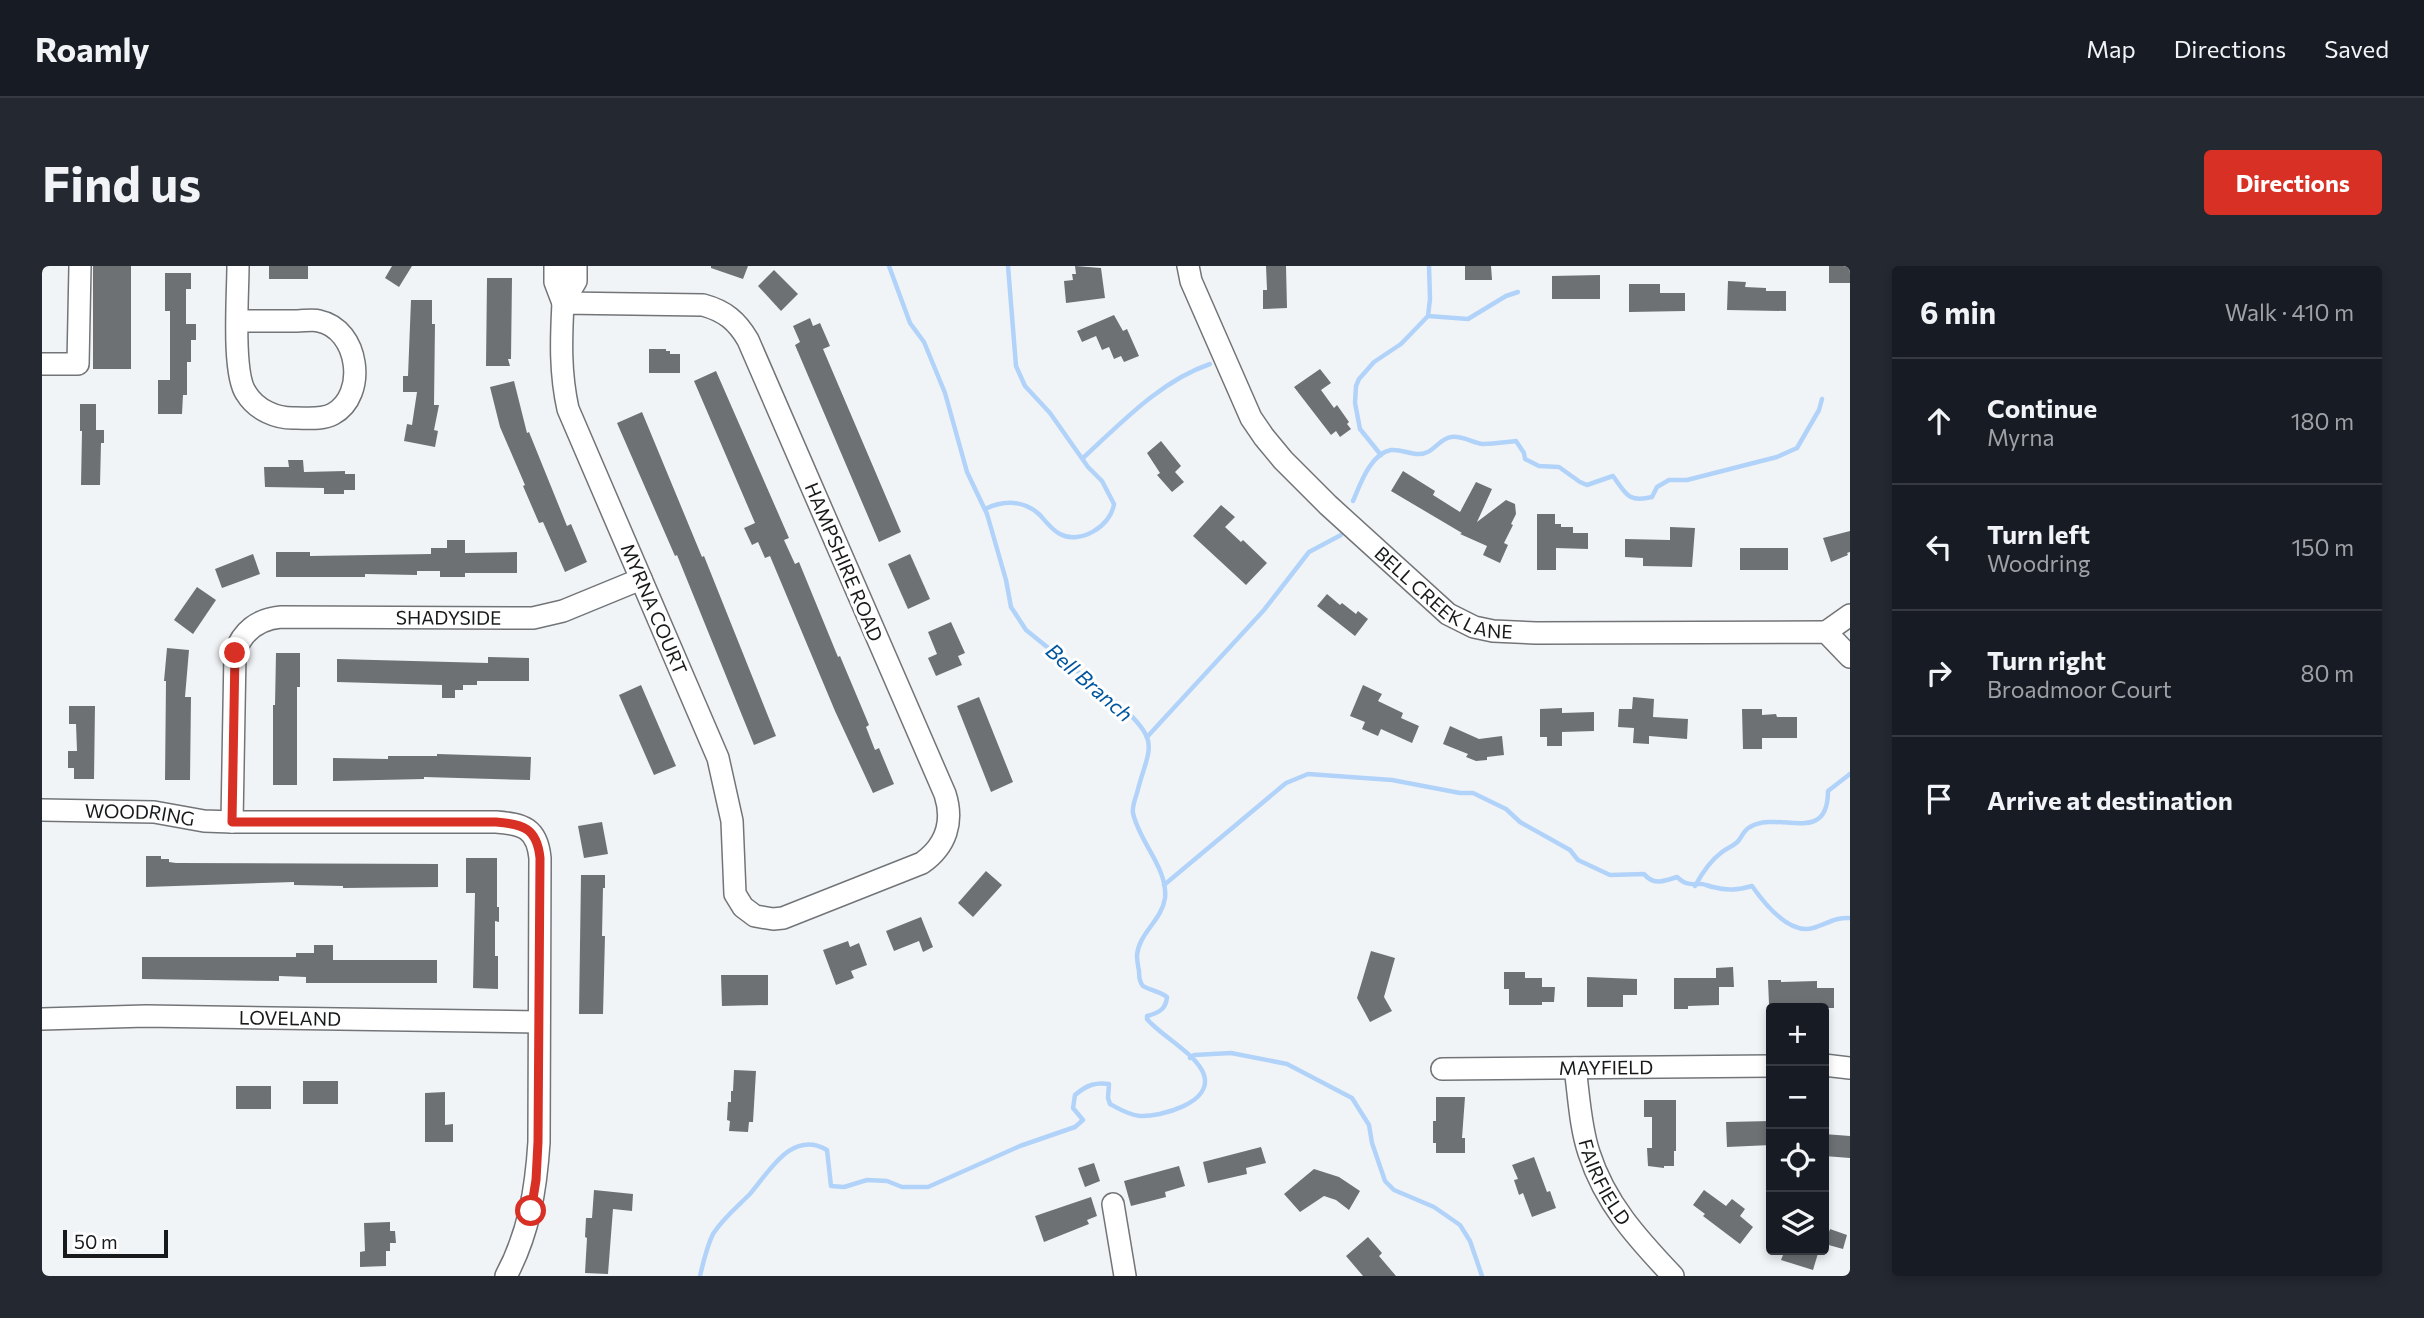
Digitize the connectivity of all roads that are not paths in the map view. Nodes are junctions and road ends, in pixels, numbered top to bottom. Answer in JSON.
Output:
{"nodes":[{"id":1,"x":80,"y":266,"type":"edge"},
{"id":2,"x":238,"y":266,"type":"edge"},
{"id":3,"x":555,"y":266,"type":"edge"},
{"id":4,"x":576,"y":266,"type":"edge"},
{"id":5,"x":1188,"y":266,"type":"edge"},
{"id":6,"x":563,"y":303,"type":"junction"},
{"id":7,"x":239,"y":321,"type":"junction"},
{"id":8,"x":42,"y":364,"type":"edge"},
{"id":9,"x":641,"y":579,"type":"junction"},
{"id":10,"x":1850,"y":615,"type":"edge"},
{"id":11,"x":1826,"y":632,"type":"junction"},
{"id":12,"x":1850,"y":657,"type":"edge"},
{"id":13,"x":42,"y":810,"type":"edge"},
{"id":14,"x":232,"y":822,"type":"junction"},
{"id":15,"x":750,"y":913,"type":"joint"},
{"id":16,"x":42,"y":1019,"type":"edge"},
{"id":17,"x":539,"y":1022,"type":"junction"},
{"id":18,"x":1766,"y":1066,"type":"edge"},
{"id":19,"x":1829,"y":1066,"type":"edge"},
{"id":20,"x":1574,"y":1068,"type":"junction"},
{"id":21,"x":1850,"y":1068,"type":"edge"},
{"id":22,"x":1442,"y":1069,"type":"dead end"},
{"id":23,"x":1113,"y":1204,"type":"dead end"},
{"id":24,"x":506,"y":1276,"type":"edge"},
{"id":25,"x":1125,"y":1276,"type":"edge"},
{"id":26,"x":1673,"y":1276,"type":"edge"}],
"edges":[{"from":1,"to":8,"type":"street"},
{"from":2,"to":7,"type":"street"},
{"from":3,"to":6,"type":"street","name":"MYRNA COURT"},
{"from":4,"to":6,"type":"street","name":"MYRNA COURT"},
{"from":5,"to":11,"type":"street","name":"BELL CREEK LANE"},
{"from":6,"to":9,"type":"street","name":"MYRNA COURT"},
{"from":6,"to":15,"type":"street","name":"HAMPSHIRE ROAD"},
{"from":7,"to":7,"type":"street"},
{"from":9,"to":14,"type":"street","name":"SHADYSIDE"},
{"from":9,"to":15,"type":"street","name":"MYRNA COURT"},
{"from":10,"to":11,"type":"street"},
{"from":11,"to":12,"type":"street"},
{"from":13,"to":14,"type":"street","name":"WOODRING"},
{"from":14,"to":17,"type":"street","name":"WOODRING"},
{"from":16,"to":17,"type":"street","name":"LOVELAND"},
{"from":17,"to":24,"type":"street"},
{"from":18,"to":20,"type":"street","name":"MAYFIELD"},
{"from":19,"to":21,"type":"street"},
{"from":20,"to":22,"type":"street","name":"MAYFIELD"},
{"from":20,"to":26,"type":"street","name":"FAIRFIELD"},
{"from":23,"to":25,"type":"street"}]}
